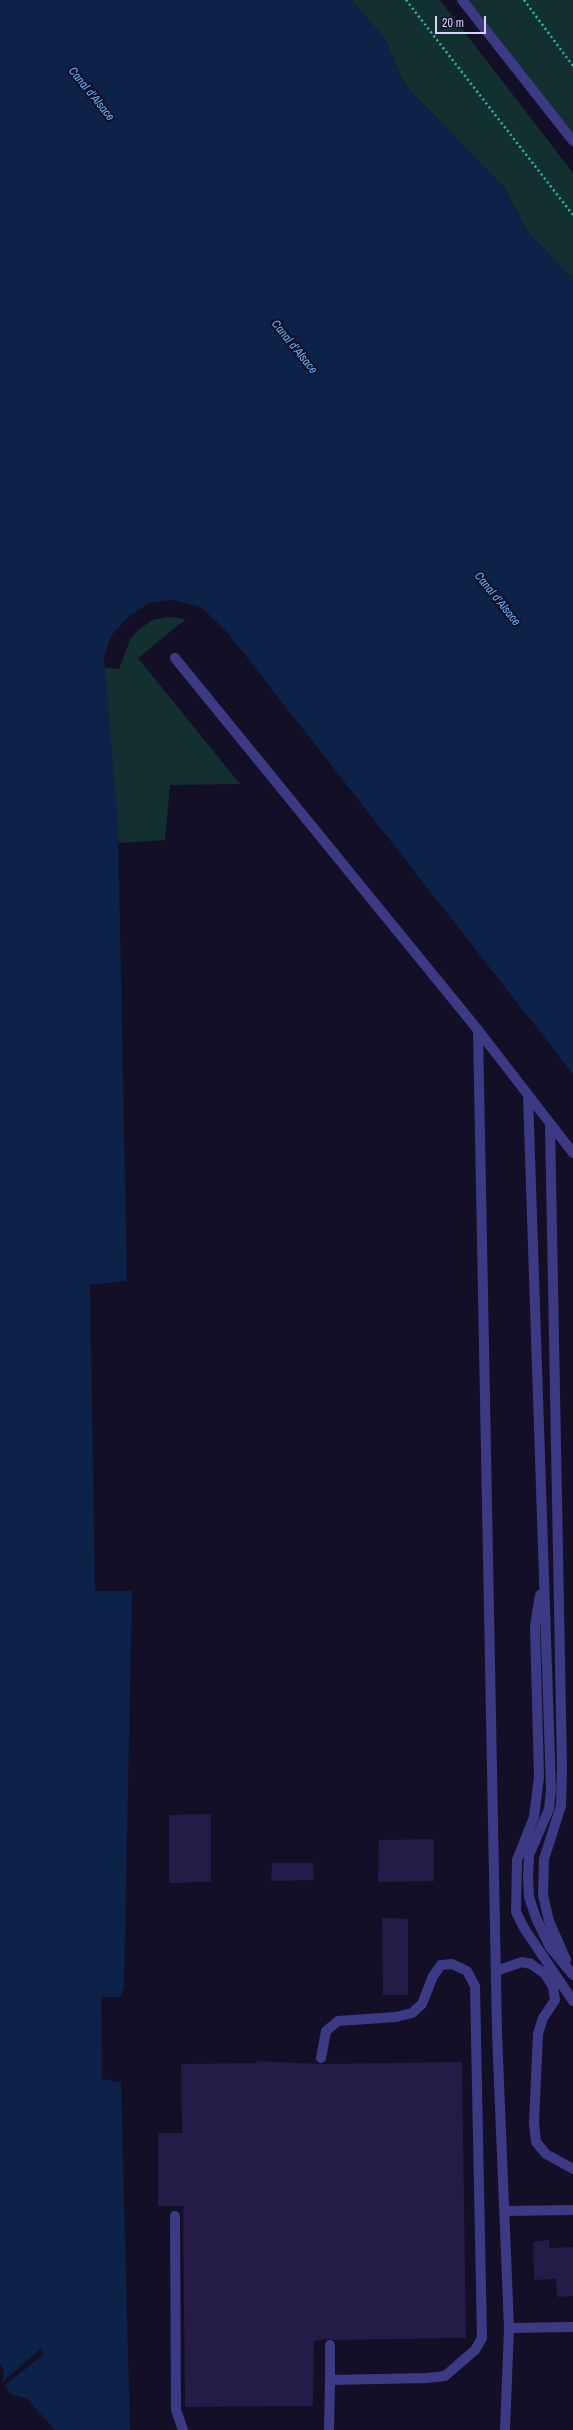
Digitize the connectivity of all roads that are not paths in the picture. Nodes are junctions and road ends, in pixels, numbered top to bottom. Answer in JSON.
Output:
{"nodes":[{"id":1,"x":462,"y":0,"type":"edge"},
{"id":2,"x":573,"y":141,"type":"edge"},
{"id":3,"x":175,"y":658,"type":"dead end"},
{"id":4,"x":478,"y":1030,"type":"junction"},
{"id":5,"x":528,"y":1096,"type":"junction"},
{"id":6,"x":550,"y":1124,"type":"junction"},
{"id":7,"x":573,"y":1153,"type":"edge"},
{"id":8,"x":544,"y":1572,"type":"junction"},
{"id":9,"x":573,"y":1970,"type":"edge"},
{"id":10,"x":496,"y":1971,"type":"junction"},
{"id":11,"x":573,"y":1975,"type":"edge"},
{"id":12,"x":553,"y":1987,"type":"junction"},
{"id":13,"x":573,"y":2001,"type":"edge"},
{"id":14,"x":573,"y":2007,"type":"edge"},
{"id":15,"x":321,"y":2058,"type":"dead end"},
{"id":16,"x":573,"y":2169,"type":"edge"},
{"id":17,"x":573,"y":2210,"type":"edge"},
{"id":18,"x":505,"y":2212,"type":"junction"},
{"id":19,"x":174,"y":2216,"type":"dead end"},
{"id":20,"x":573,"y":2327,"type":"edge"},
{"id":21,"x":509,"y":2328,"type":"junction"},
{"id":22,"x":330,"y":2345,"type":"dead end"},
{"id":23,"x":330,"y":2380,"type":"junction"},
{"id":24,"x":183,"y":2430,"type":"edge"},
{"id":25,"x":329,"y":2430,"type":"edge"},
{"id":26,"x":505,"y":2430,"type":"edge"}],
"edges":[{"from":1,"to":2,"type":"street"},
{"from":3,"to":4,"type":"street"},
{"from":4,"to":5,"type":"street"},
{"from":4,"to":10,"type":"street"},
{"from":5,"to":6,"type":"street"},
{"from":5,"to":8,"type":"street"},
{"from":6,"to":7,"type":"street"},
{"from":6,"to":9,"type":"street"},
{"from":8,"to":11,"type":"street"},
{"from":8,"to":13,"type":"street"},
{"from":10,"to":12,"type":"street"},
{"from":10,"to":18,"type":"street"},
{"from":12,"to":14,"type":"street"},
{"from":12,"to":16,"type":"street"},
{"from":15,"to":23,"type":"street"},
{"from":17,"to":18,"type":"street"},
{"from":18,"to":21,"type":"street"},
{"from":19,"to":24,"type":"street"},
{"from":20,"to":21,"type":"street"},
{"from":21,"to":26,"type":"street"},
{"from":22,"to":23,"type":"street"},
{"from":23,"to":25,"type":"street"}]}
